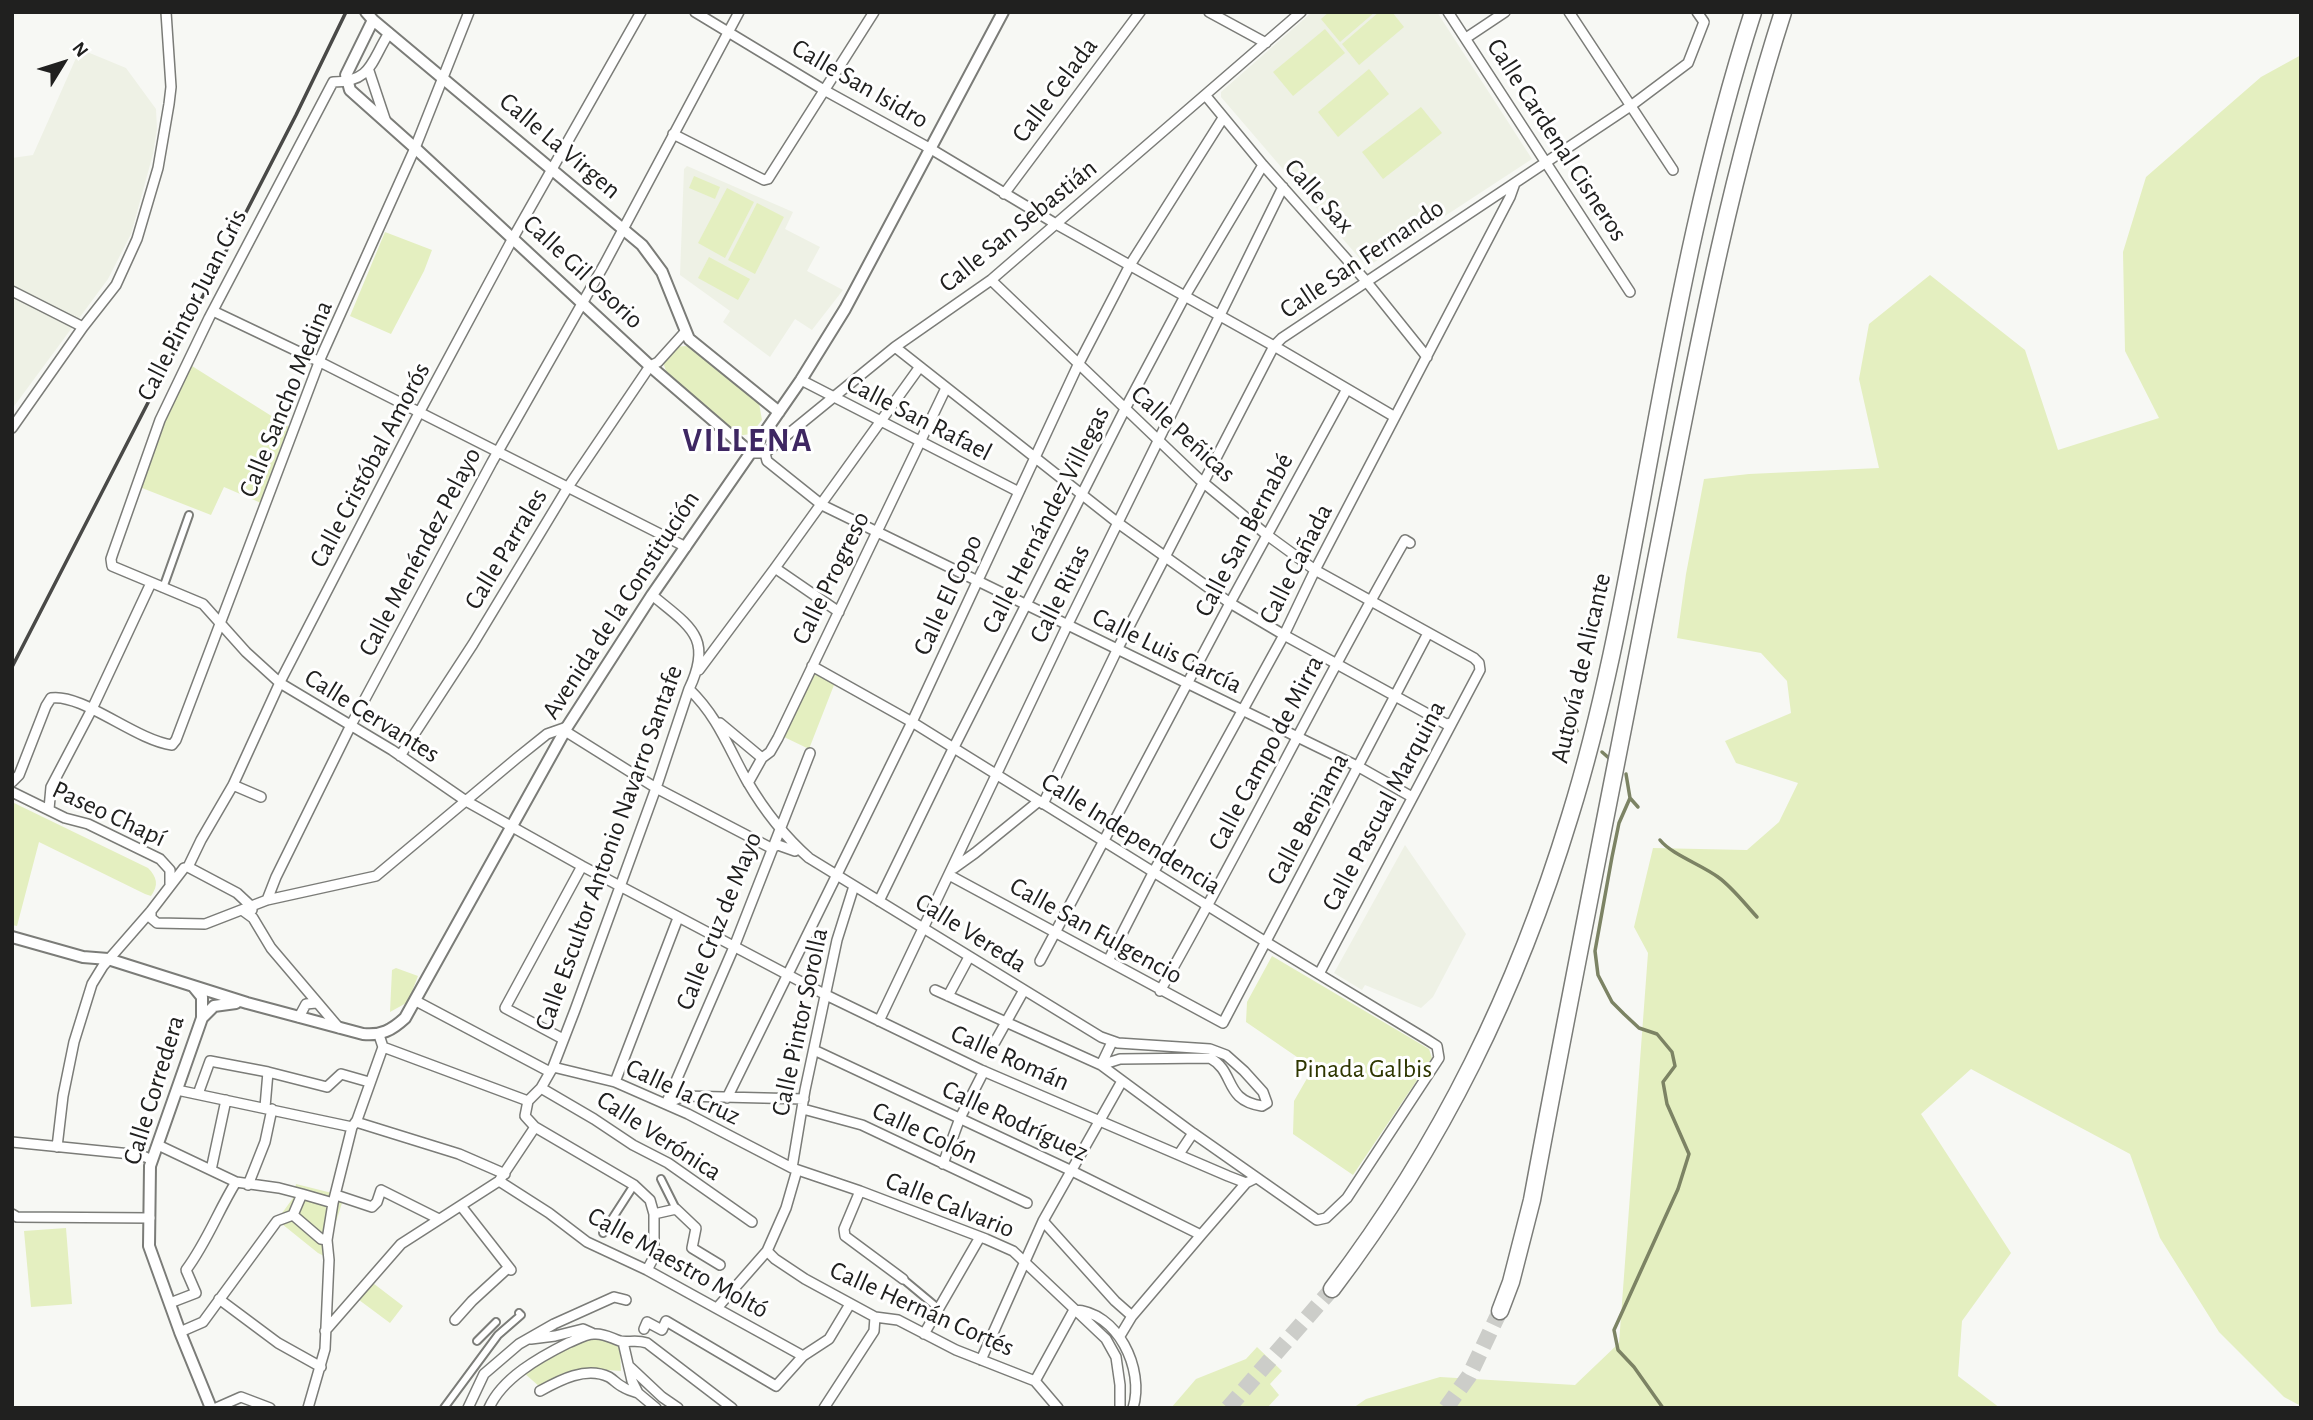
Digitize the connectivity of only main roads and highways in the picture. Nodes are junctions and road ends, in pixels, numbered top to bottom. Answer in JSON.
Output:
{"nodes":[{"id":1,"x":1753,"y":12,"type":"edge"},
{"id":2,"x":1783,"y":12,"type":"edge"},
{"id":3,"x":1332,"y":1289,"type":"tunnel mouth"},
{"id":4,"x":1500,"y":1311,"type":"tunnel mouth"}],
"edges":[{"from":1,"to":3,"type":"highway","name":"Autovía de Alicante"},
{"from":2,"to":4,"type":"highway","name":"Autovía de Alicante"}]}
